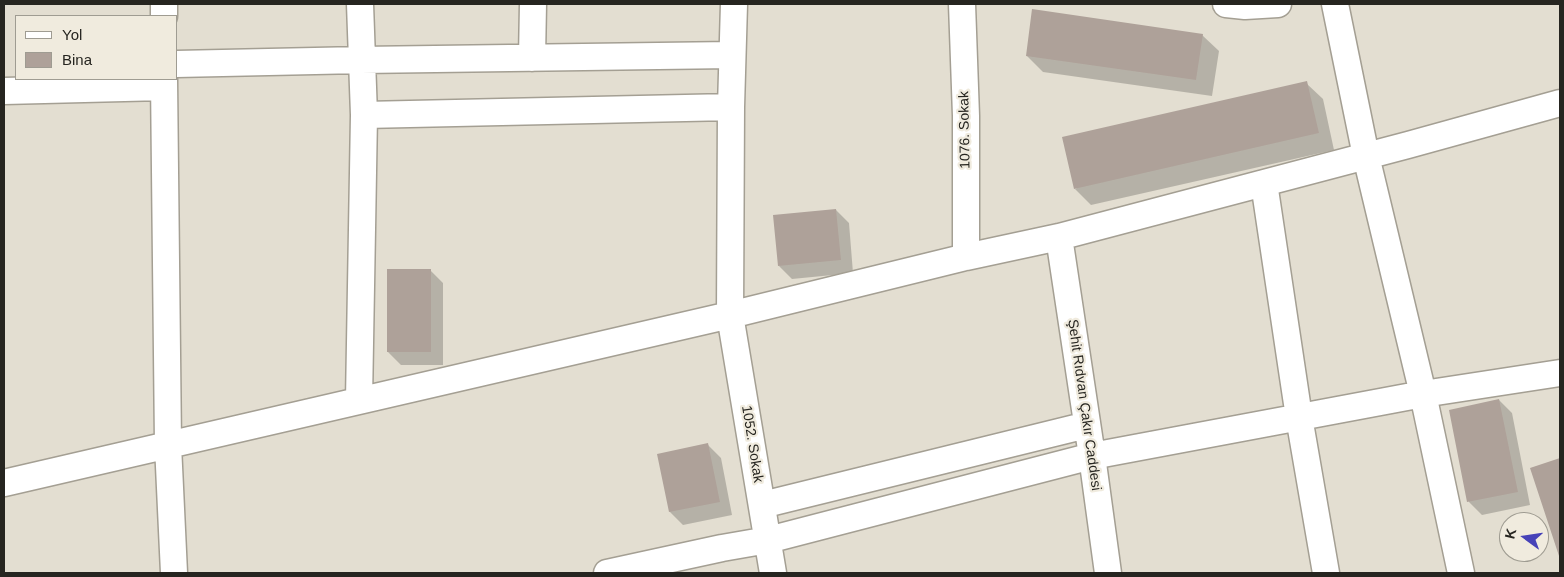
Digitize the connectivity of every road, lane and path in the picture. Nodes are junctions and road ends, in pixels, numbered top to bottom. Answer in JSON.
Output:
{"nodes":[{"id":1,"x":360,"y":4,"type":"edge"},
{"id":2,"x":533,"y":4,"type":"edge"},
{"id":3,"x":734,"y":4,"type":"edge"},
{"id":4,"x":962,"y":4,"type":"edge"},
{"id":5,"x":1226,"y":4,"type":"edge"},
{"id":6,"x":1278,"y":4,"type":"edge"},
{"id":7,"x":1335,"y":4,"type":"edge"},
{"id":8,"x":732,"y":55,"type":"junction"},
{"id":9,"x":532,"y":58,"type":"junction"},
{"id":10,"x":361,"y":60,"type":"junction"},
{"id":11,"x":178,"y":64,"type":"edge"},
{"id":12,"x":164,"y":83,"type":"edge"},
{"id":13,"x":4,"y":91,"type":"edge"},
{"id":14,"x":1560,"y":103,"type":"edge"},
{"id":15,"x":731,"y":107,"type":"junction"},
{"id":16,"x":364,"y":116,"type":"junction"},
{"id":17,"x":1366,"y":156,"type":"junction"},
{"id":18,"x":1264,"y":183,"type":"junction"},
{"id":19,"x":1059,"y":237,"type":"junction"},
{"id":20,"x":966,"y":257,"type":"junction"},
{"id":21,"x":730,"y":315,"type":"junction"},
{"id":22,"x":1560,"y":373,"type":"edge"},
{"id":23,"x":1423,"y":394,"type":"junction"},
{"id":24,"x":359,"y":400,"type":"junction"},
{"id":25,"x":1299,"y":417,"type":"junction"},
{"id":26,"x":1087,"y":425,"type":"junction"},
{"id":27,"x":168,"y":446,"type":"junction"},
{"id":28,"x":1092,"y":456,"type":"junction"},
{"id":29,"x":4,"y":484,"type":"edge"},
{"id":30,"x":762,"y":505,"type":"junction"},
{"id":31,"x":768,"y":540,"type":"junction"},
{"id":32,"x":174,"y":573,"type":"edge"},
{"id":33,"x":607,"y":573,"type":"edge"},
{"id":34,"x":773,"y":573,"type":"edge"},
{"id":35,"x":1108,"y":573,"type":"edge"},
{"id":36,"x":1326,"y":573,"type":"edge"},
{"id":37,"x":1461,"y":573,"type":"edge"}],
"edges":[{"from":1,"to":10,"type":"street"},
{"from":2,"to":9,"type":"street"},
{"from":3,"to":8,"type":"street","name":"1052. Sokak"},
{"from":4,"to":20,"type":"street","name":"1076. Sokak"},
{"from":5,"to":6,"type":"street"},
{"from":7,"to":17,"type":"street"},
{"from":8,"to":9,"type":"street"},
{"from":8,"to":15,"type":"street","name":"1052. Sokak"},
{"from":9,"to":10,"type":"street"},
{"from":10,"to":11,"type":"street"},
{"from":10,"to":16,"type":"street"},
{"from":12,"to":13,"type":"street"},
{"from":12,"to":27,"type":"street"},
{"from":14,"to":17,"type":"street"},
{"from":15,"to":16,"type":"street"},
{"from":15,"to":21,"type":"street","name":"1052. Sokak"},
{"from":16,"to":24,"type":"street"},
{"from":17,"to":18,"type":"street"},
{"from":17,"to":23,"type":"street"},
{"from":18,"to":19,"type":"street"},
{"from":18,"to":25,"type":"street"},
{"from":19,"to":20,"type":"street"},
{"from":19,"to":26,"type":"street","name":"Şehit Rıdvan Çakır Caddesi"},
{"from":20,"to":21,"type":"street"},
{"from":21,"to":24,"type":"street"},
{"from":21,"to":30,"type":"street","name":"1052. Sokak"},
{"from":22,"to":23,"type":"street"},
{"from":23,"to":25,"type":"street"},
{"from":23,"to":37,"type":"street"},
{"from":24,"to":27,"type":"street"},
{"from":25,"to":28,"type":"street"},
{"from":25,"to":36,"type":"street"},
{"from":26,"to":28,"type":"street","name":"Şehit Rıdvan Çakır Caddesi"},
{"from":26,"to":30,"type":"street"},
{"from":27,"to":29,"type":"street"},
{"from":27,"to":32,"type":"street"},
{"from":28,"to":31,"type":"street"},
{"from":28,"to":35,"type":"street","name":"Şehit Rıdvan Çakır Caddesi"},
{"from":30,"to":31,"type":"street","name":"1052. Sokak"},
{"from":31,"to":33,"type":"street"},
{"from":31,"to":34,"type":"street","name":"1052. Sokak"}]}
